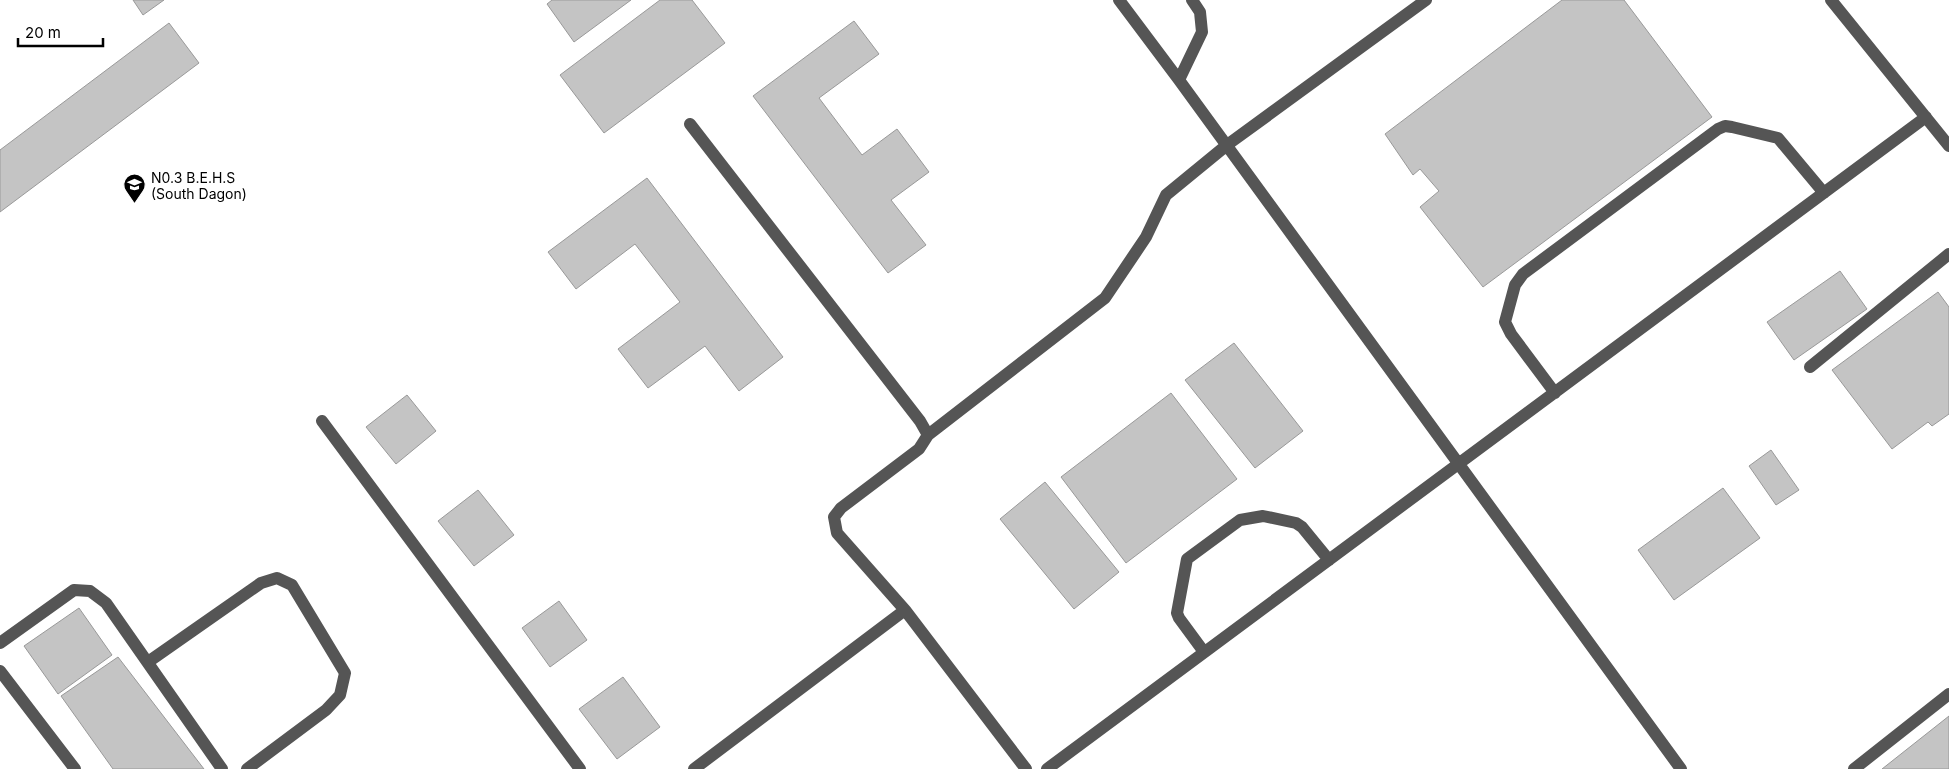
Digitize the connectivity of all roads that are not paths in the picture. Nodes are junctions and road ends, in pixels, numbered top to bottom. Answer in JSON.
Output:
{"nodes":[{"id":1,"x":1119,"y":0,"type":"edge"},
{"id":2,"x":1192,"y":0,"type":"edge"},
{"id":3,"x":1426,"y":0,"type":"edge"},
{"id":4,"x":1831,"y":0,"type":"edge"},
{"id":5,"x":1179,"y":80,"type":"junction"},
{"id":6,"x":1926,"y":117,"type":"junction"},
{"id":7,"x":690,"y":124,"type":"dead end"},
{"id":8,"x":1227,"y":145,"type":"junction"},
{"id":9,"x":1949,"y":146,"type":"edge"},
{"id":10,"x":1824,"y":193,"type":"junction"},
{"id":11,"x":1949,"y":254,"type":"edge"},
{"id":12,"x":1810,"y":367,"type":"dead end"},
{"id":13,"x":1555,"y":392,"type":"junction"},
{"id":14,"x":322,"y":421,"type":"dead end"},
{"id":15,"x":928,"y":435,"type":"junction"},
{"id":16,"x":1459,"y":464,"type":"junction"},
{"id":17,"x":1329,"y":560,"type":"junction"},
{"id":18,"x":905,"y":610,"type":"junction"},
{"id":19,"x":0,"y":643,"type":"edge"},
{"id":20,"x":1204,"y":652,"type":"junction"},
{"id":21,"x":148,"y":662,"type":"junction"},
{"id":22,"x":0,"y":671,"type":"edge"},
{"id":23,"x":1949,"y":694,"type":"edge"},
{"id":24,"x":75,"y":769,"type":"edge"},
{"id":25,"x":222,"y":769,"type":"edge"},
{"id":26,"x":247,"y":769,"type":"edge"},
{"id":27,"x":580,"y":769,"type":"edge"},
{"id":28,"x":694,"y":769,"type":"edge"},
{"id":29,"x":1026,"y":769,"type":"edge"},
{"id":30,"x":1047,"y":769,"type":"edge"},
{"id":31,"x":1681,"y":769,"type":"edge"},
{"id":32,"x":1854,"y":769,"type":"edge"}],
"edges":[{"from":1,"to":5,"type":"lane"},
{"from":2,"to":5,"type":"lane"},
{"from":3,"to":8,"type":"lane"},
{"from":4,"to":6,"type":"lane"},
{"from":5,"to":8,"type":"lane"},
{"from":6,"to":9,"type":"lane"},
{"from":6,"to":10,"type":"lane"},
{"from":7,"to":15,"type":"lane"},
{"from":8,"to":15,"type":"lane"},
{"from":8,"to":16,"type":"lane"},
{"from":10,"to":13,"type":"lane"},
{"from":10,"to":13,"type":"lane"},
{"from":11,"to":12,"type":"lane"},
{"from":13,"to":16,"type":"lane"},
{"from":14,"to":27,"type":"lane"},
{"from":15,"to":18,"type":"lane"},
{"from":16,"to":17,"type":"lane"},
{"from":16,"to":31,"type":"lane"},
{"from":17,"to":20,"type":"lane"},
{"from":17,"to":20,"type":"lane"},
{"from":18,"to":28,"type":"lane"},
{"from":18,"to":29,"type":"lane"},
{"from":19,"to":21,"type":"lane"},
{"from":20,"to":30,"type":"lane"},
{"from":21,"to":25,"type":"lane"},
{"from":21,"to":26,"type":"lane"},
{"from":22,"to":24,"type":"lane"},
{"from":23,"to":32,"type":"lane"}]}
